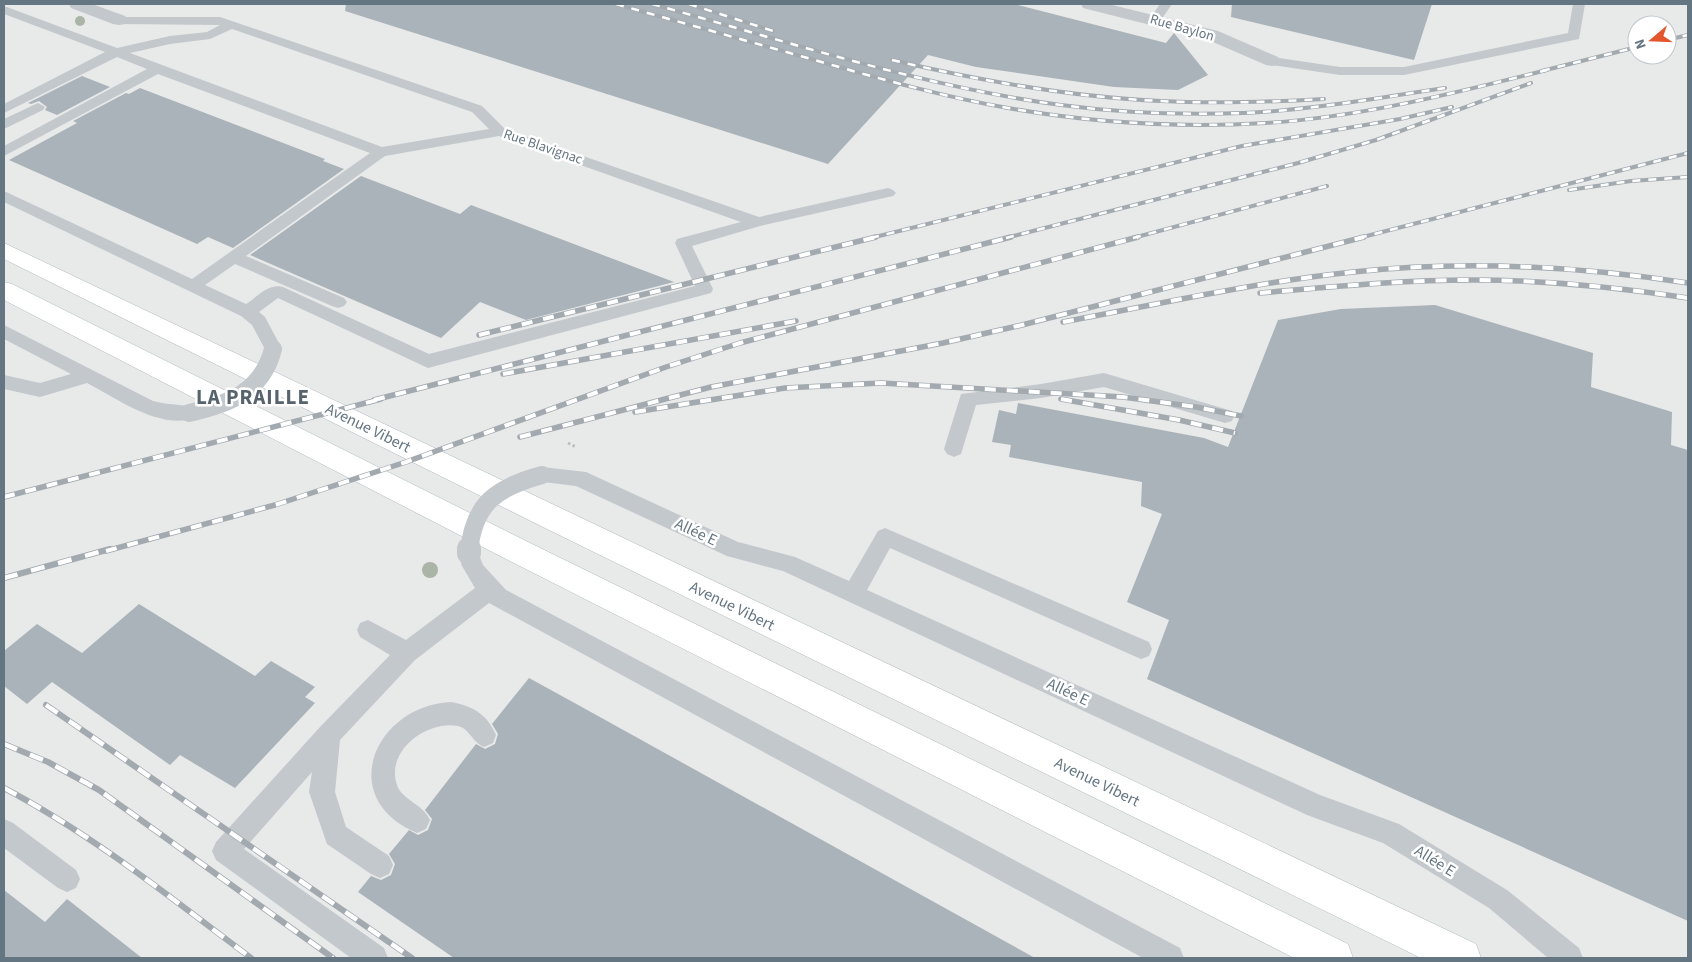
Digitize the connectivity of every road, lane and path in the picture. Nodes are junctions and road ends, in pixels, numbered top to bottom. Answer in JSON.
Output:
{"nodes":[{"id":1,"x":77,"y":4,"type":"edge"},
{"id":2,"x":1088,"y":4,"type":"edge"},
{"id":3,"x":1166,"y":4,"type":"edge"},
{"id":4,"x":1579,"y":4,"type":"edge"},
{"id":5,"x":4,"y":10,"type":"edge"},
{"id":6,"x":120,"y":20,"type":"junction"},
{"id":7,"x":1155,"y":20,"type":"junction"},
{"id":8,"x":230,"y":25,"type":"junction"},
{"id":9,"x":170,"y":40,"type":"junction"},
{"id":10,"x":116,"y":52,"type":"junction"},
{"id":11,"x":1272,"y":61,"type":"joint"},
{"id":12,"x":157,"y":69,"type":"junction"},
{"id":13,"x":38,"y":107,"type":"dead end"},
{"id":14,"x":4,"y":109,"type":"edge"},
{"id":15,"x":4,"y":125,"type":"edge"},
{"id":16,"x":500,"y":132,"type":"junction"},
{"id":17,"x":4,"y":152,"type":"edge"},
{"id":18,"x":381,"y":152,"type":"junction"},
{"id":19,"x":888,"y":193,"type":"dead end"},
{"id":20,"x":4,"y":196,"type":"edge"},
{"id":21,"x":758,"y":222,"type":"junction"},
{"id":22,"x":4,"y":250,"type":"edge"},
{"id":23,"x":233,"y":257,"type":"junction"},
{"id":24,"x":193,"y":286,"type":"junction"},
{"id":25,"x":4,"y":290,"type":"edge"},
{"id":26,"x":338,"y":302,"type":"dead end"},
{"id":27,"x":247,"y":312,"type":"junction"},
{"id":28,"x":4,"y":331,"type":"edge"},
{"id":29,"x":87,"y":376,"type":"junction"},
{"id":30,"x":4,"y":382,"type":"edge"},
{"id":31,"x":1225,"y":416,"type":"dead end"},
{"id":32,"x":954,"y":449,"type":"dead end"},
{"id":33,"x":490,"y":589,"type":"junction"},
{"id":34,"x":854,"y":594,"type":"junction"},
{"id":35,"x":368,"y":630,"type":"dead end"},
{"id":36,"x":1141,"y":649,"type":"dead end"},
{"id":37,"x":407,"y":652,"type":"junction"},
{"id":38,"x":330,"y":734,"type":"junction"},
{"id":39,"x":484,"y":735,"type":"dead end"},
{"id":40,"x":417,"y":820,"type":"dead end"},
{"id":41,"x":4,"y":832,"type":"edge"},
{"id":42,"x":380,"y":865,"type":"dead end"},
{"id":43,"x":67,"y":879,"type":"dead end"},
{"id":44,"x":374,"y":958,"type":"edge"},
{"id":45,"x":1170,"y":958,"type":"edge"},
{"id":46,"x":1334,"y":958,"type":"edge"},
{"id":47,"x":1462,"y":958,"type":"edge"},
{"id":48,"x":1569,"y":958,"type":"edge"}],
"edges":[{"from":1,"to":6,"type":"street"},
{"from":2,"to":7,"type":"street","name":"Rue Baylon"},
{"from":3,"to":7,"type":"lane"},
{"from":4,"to":11,"type":"lane"},
{"from":5,"to":10,"type":"lane","name":"Rue Blavignac"},
{"from":6,"to":8,"type":"lane"},
{"from":6,"to":9,"type":"lane"},
{"from":7,"to":11,"type":"street","name":"Rue Baylon"},
{"from":8,"to":9,"type":"lane"},
{"from":8,"to":16,"type":"lane"},
{"from":9,"to":10,"type":"lane"},
{"from":10,"to":12,"type":"lane","name":"Rue Blavignac"},
{"from":10,"to":14,"type":"lane"},
{"from":12,"to":17,"type":"lane"},
{"from":12,"to":18,"type":"lane","name":"Rue Blavignac"},
{"from":13,"to":15,"type":"lane"},
{"from":16,"to":18,"type":"lane","name":"Rue Blavignac"},
{"from":16,"to":21,"type":"lane","name":"Rue Blavignac"},
{"from":18,"to":23,"type":"lane"},
{"from":19,"to":21,"type":"lane"},
{"from":20,"to":24,"type":"lane"},
{"from":21,"to":27,"type":"lane"},
{"from":22,"to":47,"type":"main road","name":"Avenue Vibert"},
{"from":23,"to":24,"type":"lane"},
{"from":23,"to":26,"type":"lane"},
{"from":24,"to":27,"type":"lane"},
{"from":25,"to":46,"type":"main road"},
{"from":27,"to":29,"type":"lane","bridge":true},
{"from":28,"to":29,"type":"lane"},
{"from":29,"to":30,"type":"lane"},
{"from":31,"to":32,"type":"lane"},
{"from":33,"to":34,"type":"lane","name":"Allée E","bridge":true},
{"from":33,"to":37,"type":"lane"},
{"from":33,"to":45,"type":"lane"},
{"from":34,"to":36,"type":"lane"},
{"from":34,"to":48,"type":"lane","name":"Allée E"},
{"from":35,"to":37,"type":"lane"},
{"from":37,"to":38,"type":"lane"},
{"from":38,"to":42,"type":"lane"},
{"from":38,"to":44,"type":"lane"},
{"from":39,"to":40,"type":"lane"},
{"from":41,"to":43,"type":"lane"}]}
